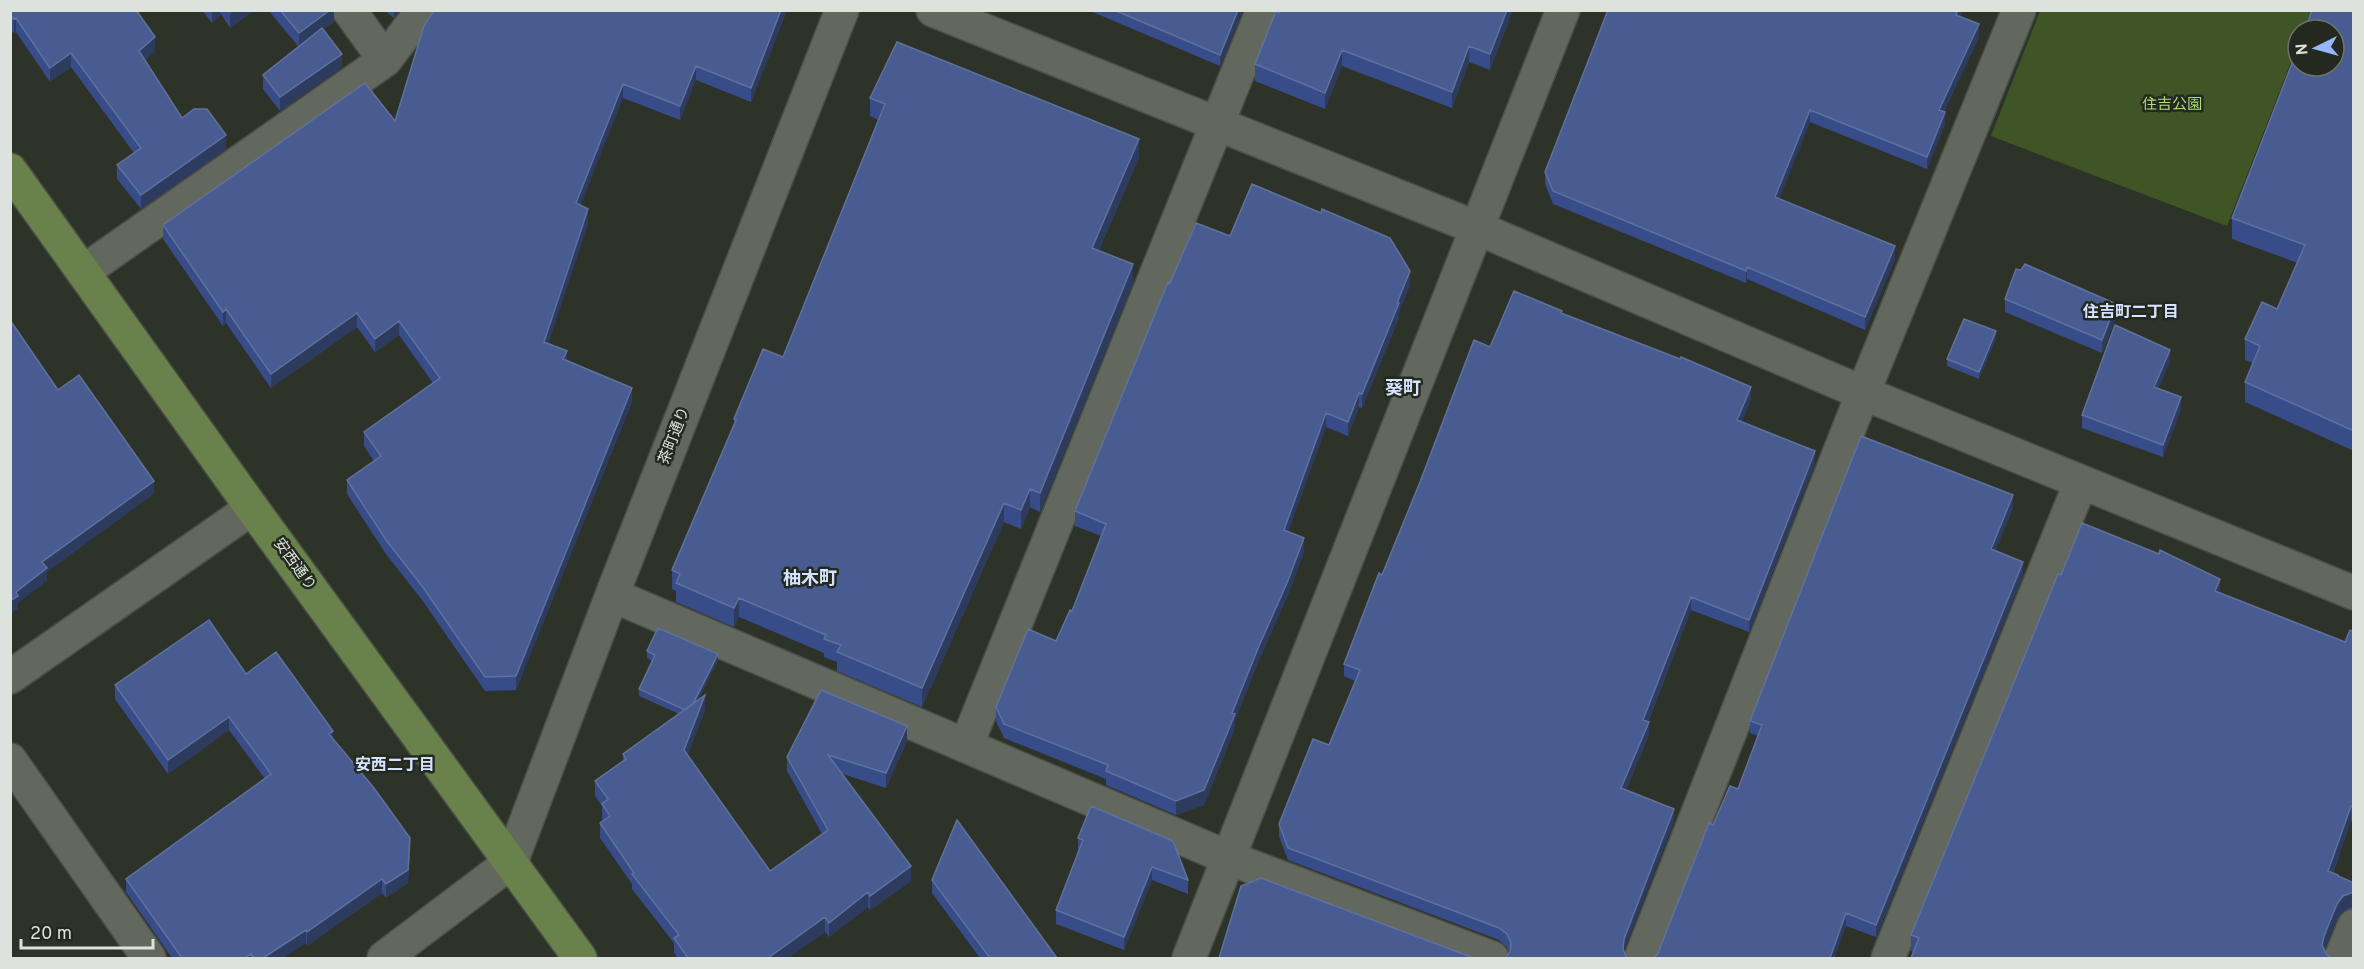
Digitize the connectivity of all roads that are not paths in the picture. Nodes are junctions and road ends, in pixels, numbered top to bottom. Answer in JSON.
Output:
{"nodes":[{"id":1,"x":349,"y":10,"type":"edge"},
{"id":2,"x":423,"y":10,"type":"edge"},
{"id":3,"x":842,"y":10,"type":"edge"},
{"id":4,"x":933,"y":10,"type":"edge"},
{"id":5,"x":1263,"y":10,"type":"edge"},
{"id":6,"x":1563,"y":10,"type":"edge"},
{"id":7,"x":2019,"y":10,"type":"edge"},
{"id":8,"x":385,"y":60,"type":"junction"},
{"id":9,"x":1216,"y":124,"type":"junction"},
{"id":10,"x":10,"y":170,"type":"edge"},
{"id":11,"x":1477,"y":228,"type":"junction"},
{"id":12,"x":83,"y":272,"type":"junction"},
{"id":13,"x":1863,"y":393,"type":"junction"},
{"id":14,"x":2081,"y":482,"type":"junction"},
{"id":15,"x":252,"y":508,"type":"junction"},
{"id":16,"x":2354,"y":593,"type":"edge"},
{"id":17,"x":612,"y":595,"type":"junction"},
{"id":18,"x":10,"y":677,"type":"edge"},
{"id":19,"x":966,"y":746,"type":"junction"},
{"id":20,"x":10,"y":760,"type":"edge"},
{"id":21,"x":1229,"y":858,"type":"junction"},
{"id":22,"x":511,"y":862,"type":"junction"},
{"id":23,"x":2354,"y":926,"type":"edge"},
{"id":24,"x":149,"y":958,"type":"edge"},
{"id":25,"x":384,"y":958,"type":"edge"},
{"id":26,"x":580,"y":958,"type":"edge"},
{"id":27,"x":1189,"y":958,"type":"edge"},
{"id":28,"x":1492,"y":958,"type":"edge"},
{"id":29,"x":1641,"y":958,"type":"edge"},
{"id":30,"x":1888,"y":958,"type":"edge"},
{"id":31,"x":2341,"y":958,"type":"edge"}],
"edges":[{"from":1,"to":8,"type":"street"},
{"from":2,"to":8,"type":"street"},
{"from":3,"to":17,"type":"street","name":"茶町通り"},
{"from":4,"to":9,"type":"street"},
{"from":5,"to":9,"type":"street"},
{"from":6,"to":11,"type":"street"},
{"from":7,"to":13,"type":"street"},
{"from":8,"to":12,"type":"street"},
{"from":9,"to":11,"type":"street"},
{"from":9,"to":19,"type":"street"},
{"from":10,"to":12,"type":"main road","name":"安西通り"},
{"from":11,"to":13,"type":"street"},
{"from":11,"to":21,"type":"street"},
{"from":12,"to":15,"type":"main road","name":"安西通り"},
{"from":13,"to":14,"type":"street"},
{"from":13,"to":29,"type":"street"},
{"from":14,"to":16,"type":"street"},
{"from":14,"to":30,"type":"street"},
{"from":15,"to":18,"type":"street"},
{"from":15,"to":22,"type":"main road","name":"安西通り"},
{"from":17,"to":19,"type":"street"},
{"from":17,"to":22,"type":"street","name":"茶町通り"},
{"from":19,"to":21,"type":"street"},
{"from":20,"to":24,"type":"street"},
{"from":21,"to":27,"type":"street"},
{"from":21,"to":28,"type":"street"},
{"from":22,"to":25,"type":"street"},
{"from":22,"to":26,"type":"main road","name":"安西通り"},
{"from":23,"to":31,"type":"street"}]}
